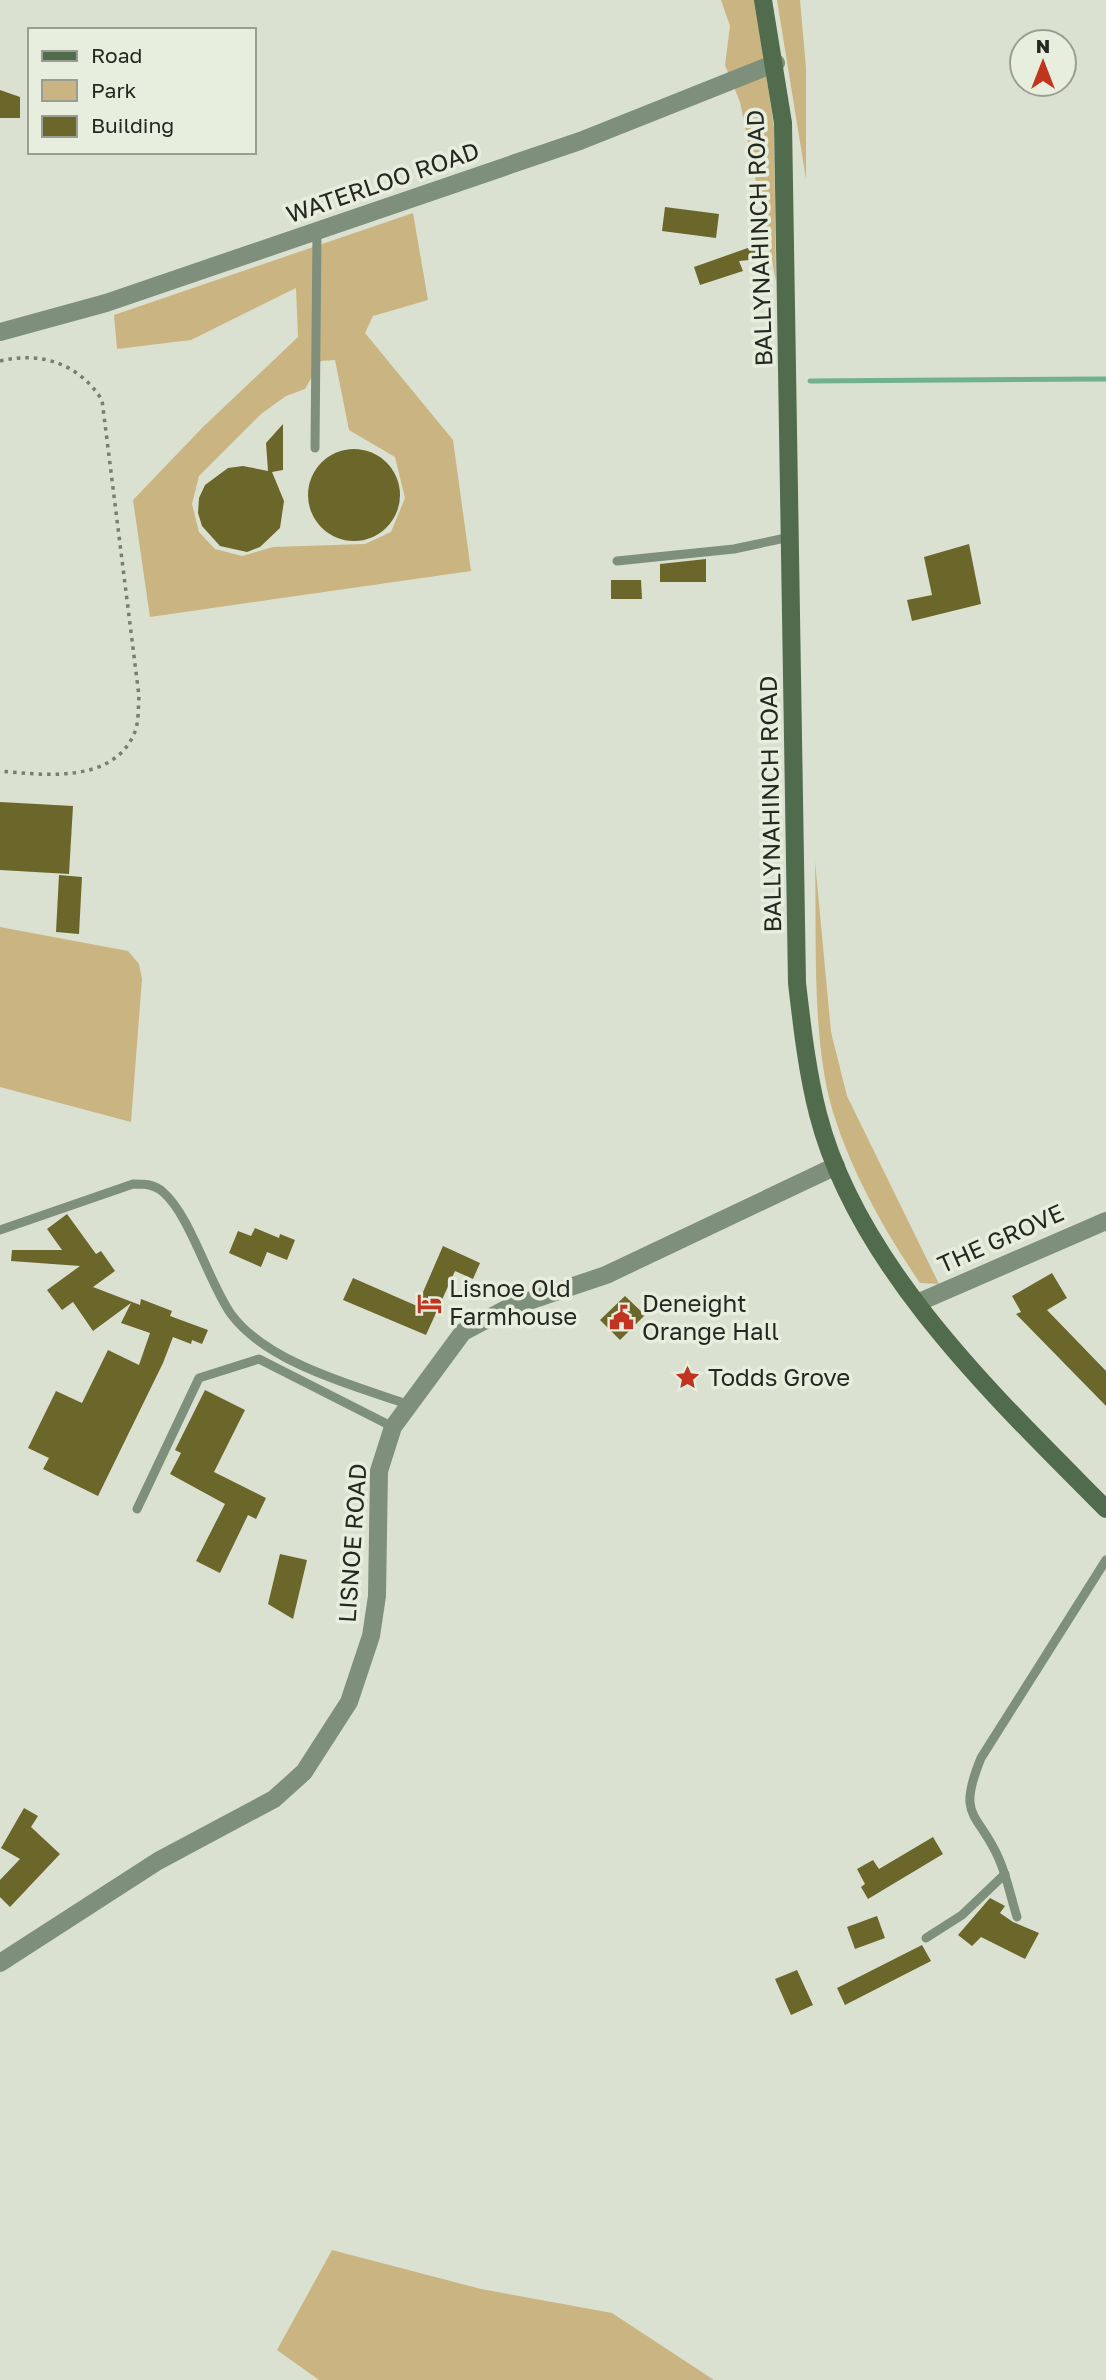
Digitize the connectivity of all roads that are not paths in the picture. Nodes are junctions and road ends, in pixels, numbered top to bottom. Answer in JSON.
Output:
{"nodes":[{"id":1,"x":763,"y":0,"type":"edge"},
{"id":2,"x":776,"y":63,"type":"junction"},
{"id":3,"x":317,"y":231,"type":"junction"},
{"id":4,"x":0,"y":332,"type":"edge"},
{"id":5,"x":315,"y":447,"type":"dead end"},
{"id":6,"x":792,"y":537,"type":"junction"},
{"id":7,"x":617,"y":561,"type":"dead end"},
{"id":8,"x":836,"y":1166,"type":"junction"},
{"id":9,"x":1106,"y":1221,"type":"edge"},
{"id":10,"x":0,"y":1230,"type":"edge"},
{"id":11,"x":917,"y":1303,"type":"junction"},
{"id":12,"x":410,"y":1405,"type":"junction"},
{"id":13,"x":393,"y":1427,"type":"junction"},
{"id":14,"x":1106,"y":1508,"type":"edge"},
{"id":15,"x":137,"y":1509,"type":"dead end"},
{"id":16,"x":1106,"y":1560,"type":"edge"},
{"id":17,"x":1004,"y":1874,"type":"junction"},
{"id":18,"x":1017,"y":1917,"type":"dead end"},
{"id":19,"x":926,"y":1938,"type":"dead end"},
{"id":20,"x":0,"y":1963,"type":"edge"}],
"edges":[{"from":1,"to":2,"type":"street","name":"BALLYNAHINCH ROAD"},
{"from":2,"to":3,"type":"street","name":"WATERLOO ROAD"},
{"from":2,"to":6,"type":"street","name":"BALLYNAHINCH ROAD"},
{"from":3,"to":4,"type":"street","name":"WATERLOO ROAD"},
{"from":3,"to":5,"type":"lane"},
{"from":6,"to":7,"type":"lane"},
{"from":6,"to":8,"type":"street","name":"BALLYNAHINCH ROAD"},
{"from":8,"to":11,"type":"street","name":"BALLYNAHINCH ROAD"},
{"from":8,"to":12,"type":"street","name":"LISNOE ROAD"},
{"from":9,"to":11,"type":"street","name":"THE GROVE"},
{"from":10,"to":12,"type":"lane"},
{"from":11,"to":14,"type":"street","name":"BALLYNAHINCH ROAD"},
{"from":12,"to":13,"type":"street","name":"LISNOE ROAD"},
{"from":13,"to":15,"type":"lane"},
{"from":13,"to":20,"type":"street","name":"LISNOE ROAD"},
{"from":16,"to":17,"type":"lane"},
{"from":17,"to":18,"type":"lane"},
{"from":17,"to":19,"type":"lane"}]}
